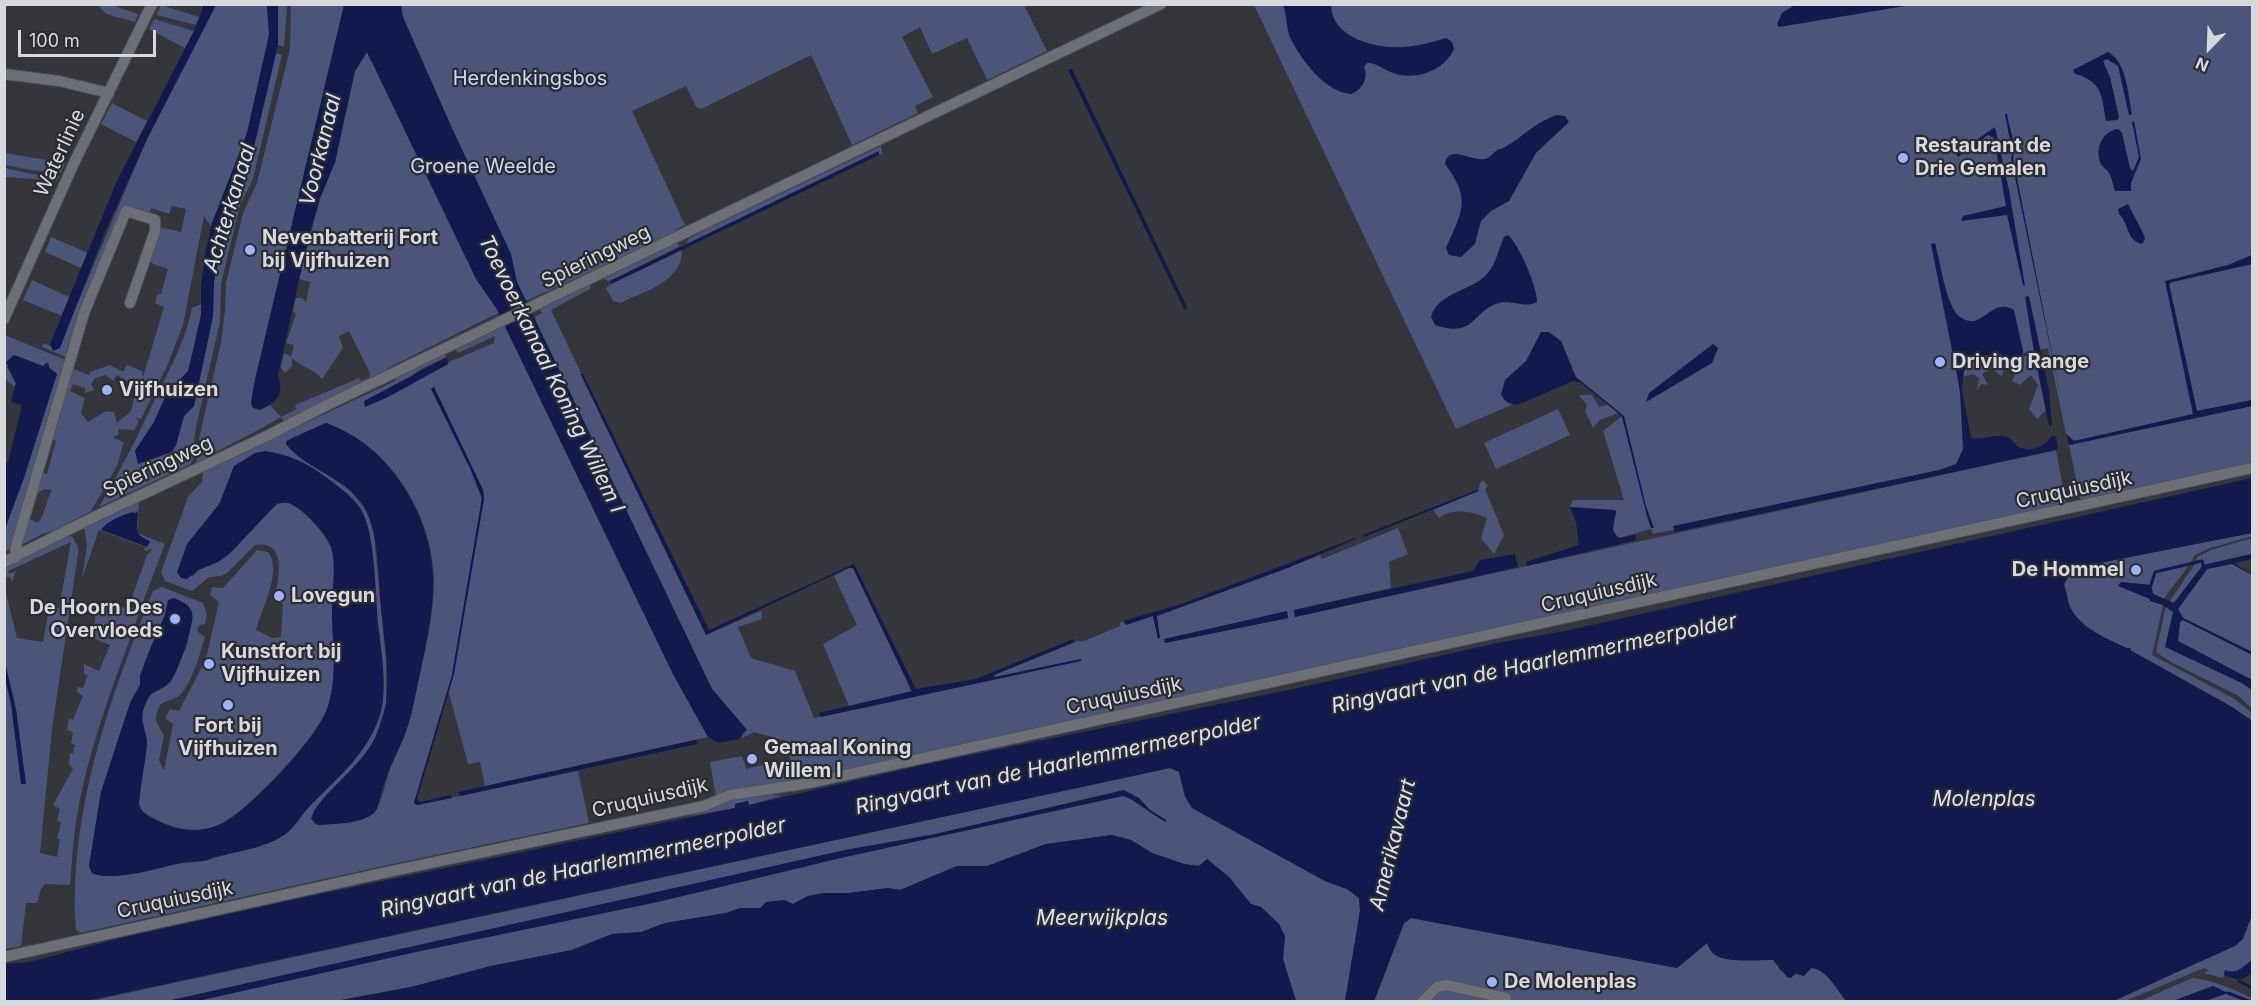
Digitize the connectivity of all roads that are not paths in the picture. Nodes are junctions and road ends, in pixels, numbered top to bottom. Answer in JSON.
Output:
{"nodes":[{"id":1,"x":152,"y":4,"type":"edge"},
{"id":2,"x":1161,"y":4,"type":"edge"},
{"id":3,"x":4,"y":74,"type":"edge"},
{"id":4,"x":109,"y":93,"type":"junction"},
{"id":5,"x":130,"y":303,"type":"dead end"},
{"id":6,"x":4,"y":319,"type":"edge"},
{"id":7,"x":2253,"y":468,"type":"edge"},
{"id":8,"x":10,"y":560,"type":"edge"},
{"id":9,"x":4,"y":957,"type":"edge"},
{"id":10,"x":1506,"y":998,"type":"dead end"},
{"id":11,"x":1422,"y":1002,"type":"edge"}],
"edges":[{"from":1,"to":4,"type":"street","name":"Waterlinie"},
{"from":2,"to":8,"type":"street","name":"Spieringweg"},
{"from":3,"to":4,"type":"street"},
{"from":4,"to":6,"type":"street","name":"Waterlinie"},
{"from":5,"to":8,"type":"street","name":"Spieringweg"},
{"from":7,"to":9,"type":"street","name":"Cruquiusdijk"},
{"from":10,"to":11,"type":"street"}]}
